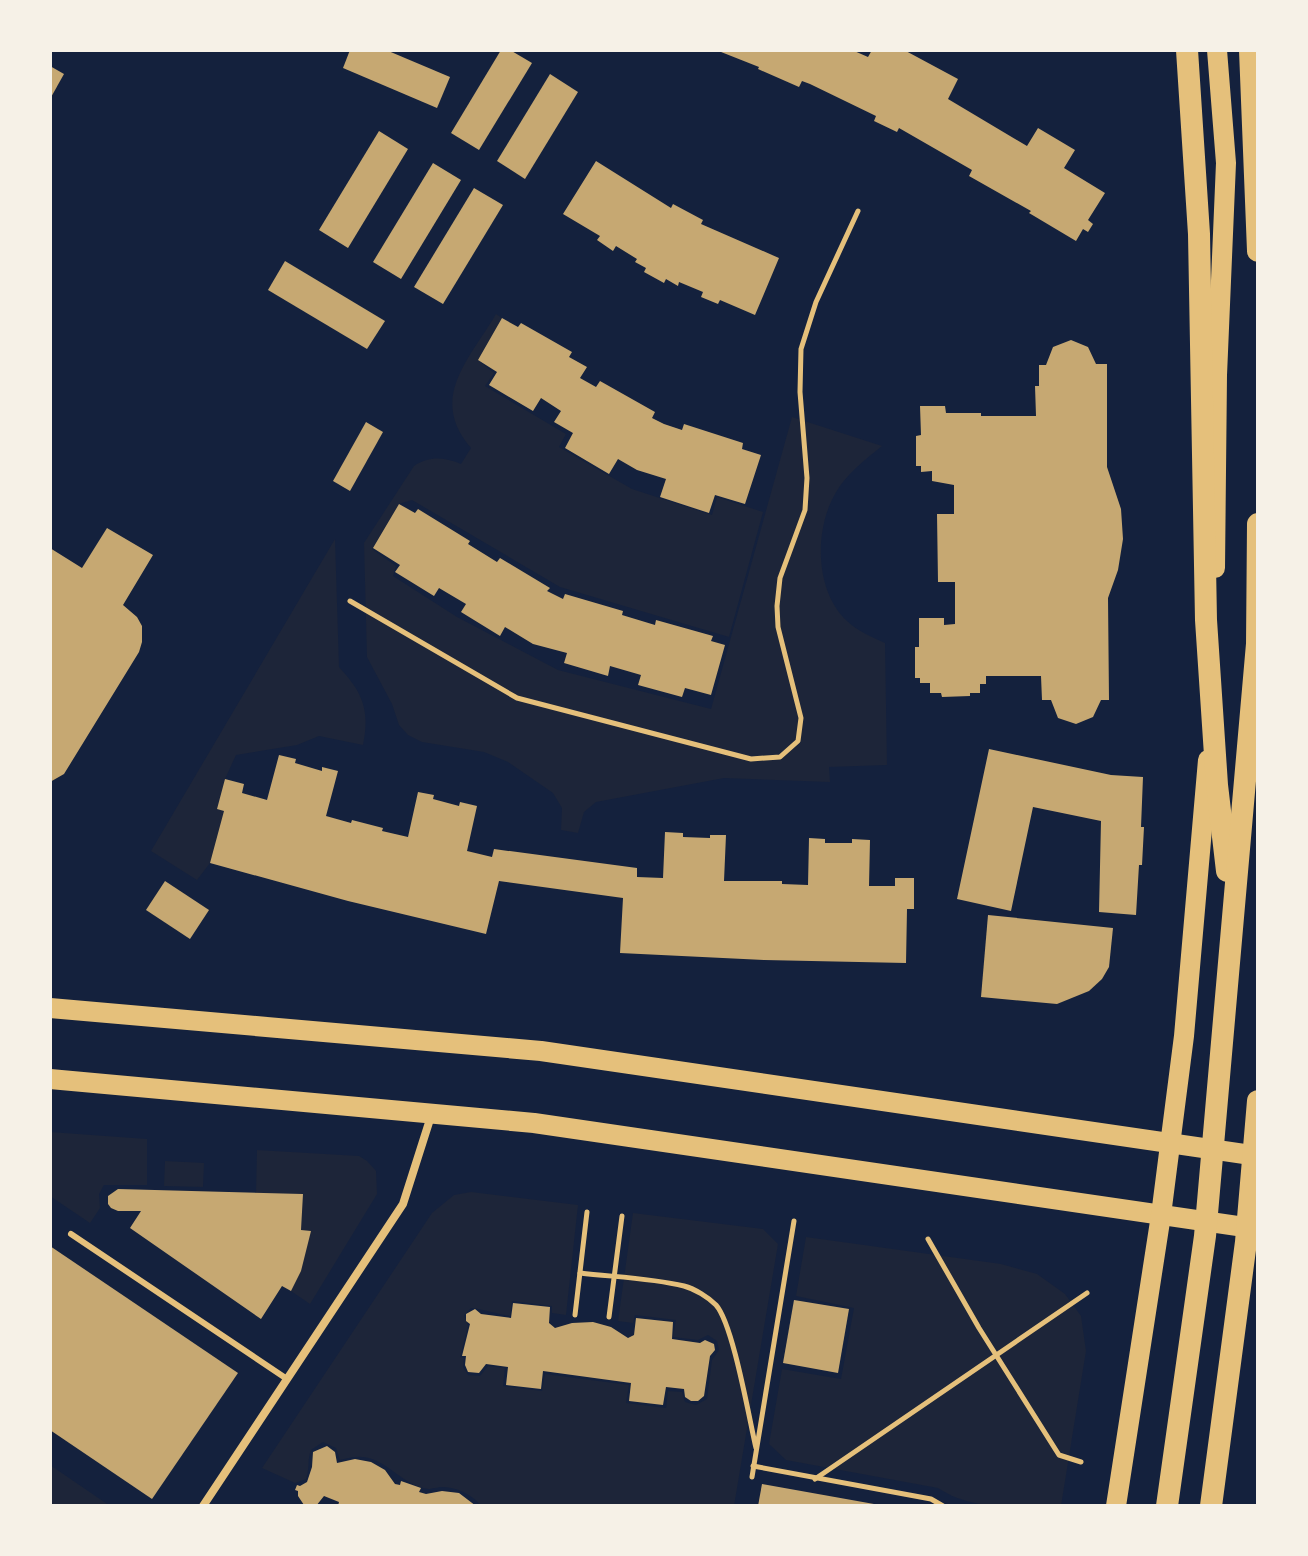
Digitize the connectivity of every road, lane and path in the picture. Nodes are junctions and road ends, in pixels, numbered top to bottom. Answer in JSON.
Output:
{"nodes":[{"id":1,"x":1187,"y":50,"type":"edge"},
{"id":2,"x":1217,"y":50,"type":"edge"},
{"id":3,"x":1250,"y":50,"type":"edge"},
{"id":4,"x":858,"y":211,"type":"dead end"},
{"id":5,"x":1258,"y":251,"type":"edge"},
{"id":6,"x":1258,"y":524,"type":"edge"},
{"id":7,"x":350,"y":601,"type":"dead end"},
{"id":8,"x":1233,"y":921,"type":"junction"},
{"id":9,"x":50,"y":1008,"type":"edge"},
{"id":10,"x":50,"y":1079,"type":"edge"},
{"id":11,"x":1258,"y":1101,"type":"edge"},
{"id":12,"x":433,"y":1112,"type":"junction"},
{"id":13,"x":1169,"y":1143,"type":"junction"},
{"id":14,"x":1258,"y":1156,"type":"edge"},
{"id":15,"x":1258,"y":1182,"type":"edge"},
{"id":16,"x":587,"y":1212,"type":"dead end"},
{"id":17,"x":1161,"y":1215,"type":"junction"},
{"id":18,"x":622,"y":1216,"type":"dead end"},
{"id":19,"x":794,"y":1221,"type":"dead end"},
{"id":20,"x":71,"y":1234,"type":"dead end"},
{"id":21,"x":1252,"y":1236,"type":"edge"},
{"id":22,"x":928,"y":1239,"type":"dead end"},
{"id":23,"x":580,"y":1273,"type":"junction"},
{"id":24,"x":614,"y":1277,"type":"junction"},
{"id":25,"x":1087,"y":1293,"type":"dead end"},
{"id":26,"x":575,"y":1315,"type":"dead end"},
{"id":27,"x":609,"y":1317,"type":"dead end"},
{"id":28,"x":996,"y":1354,"type":"junction"},
{"id":29,"x":287,"y":1379,"type":"junction"},
{"id":30,"x":756,"y":1448,"type":"junction"},
{"id":31,"x":1081,"y":1462,"type":"dead end"},
{"id":32,"x":753,"y":1466,"type":"junction"},
{"id":33,"x":752,"y":1477,"type":"dead end"},
{"id":34,"x":815,"y":1479,"type":"junction"},
{"id":35,"x":203,"y":1506,"type":"edge"},
{"id":36,"x":943,"y":1506,"type":"edge"},
{"id":37,"x":1116,"y":1506,"type":"edge"},
{"id":38,"x":1167,"y":1506,"type":"edge"},
{"id":39,"x":1211,"y":1506,"type":"edge"}],
"edges":[{"from":1,"to":8,"type":"highway"},
{"from":2,"to":13,"type":"main road"},
{"from":3,"to":5,"type":"highway"},
{"from":4,"to":7,"type":"path"},
{"from":6,"to":8,"type":"highway"},
{"from":8,"to":38,"type":"highway"},
{"from":9,"to":13,"type":"main road"},
{"from":10,"to":12,"type":"main road"},
{"from":11,"to":21,"type":"highway"},
{"from":12,"to":17,"type":"main road"},
{"from":12,"to":29,"type":"street"},
{"from":13,"to":14,"type":"main road"},
{"from":13,"to":17,"type":"main road"},
{"from":15,"to":21,"type":"highway"},
{"from":16,"to":23,"type":"path"},
{"from":17,"to":21,"type":"main road"},
{"from":17,"to":37,"type":"main road"},
{"from":18,"to":24,"type":"path"},
{"from":19,"to":30,"type":"path"},
{"from":20,"to":29,"type":"lane"},
{"from":21,"to":39,"type":"highway"},
{"from":22,"to":28,"type":"path"},
{"from":23,"to":24,"type":"path"},
{"from":23,"to":26,"type":"path"},
{"from":24,"to":27,"type":"path"},
{"from":24,"to":30,"type":"path"},
{"from":25,"to":28,"type":"path"},
{"from":28,"to":31,"type":"path"},
{"from":28,"to":34,"type":"path"},
{"from":29,"to":35,"type":"street"},
{"from":30,"to":32,"type":"path"},
{"from":32,"to":33,"type":"path"},
{"from":32,"to":34,"type":"path"},
{"from":34,"to":36,"type":"path"}]}
